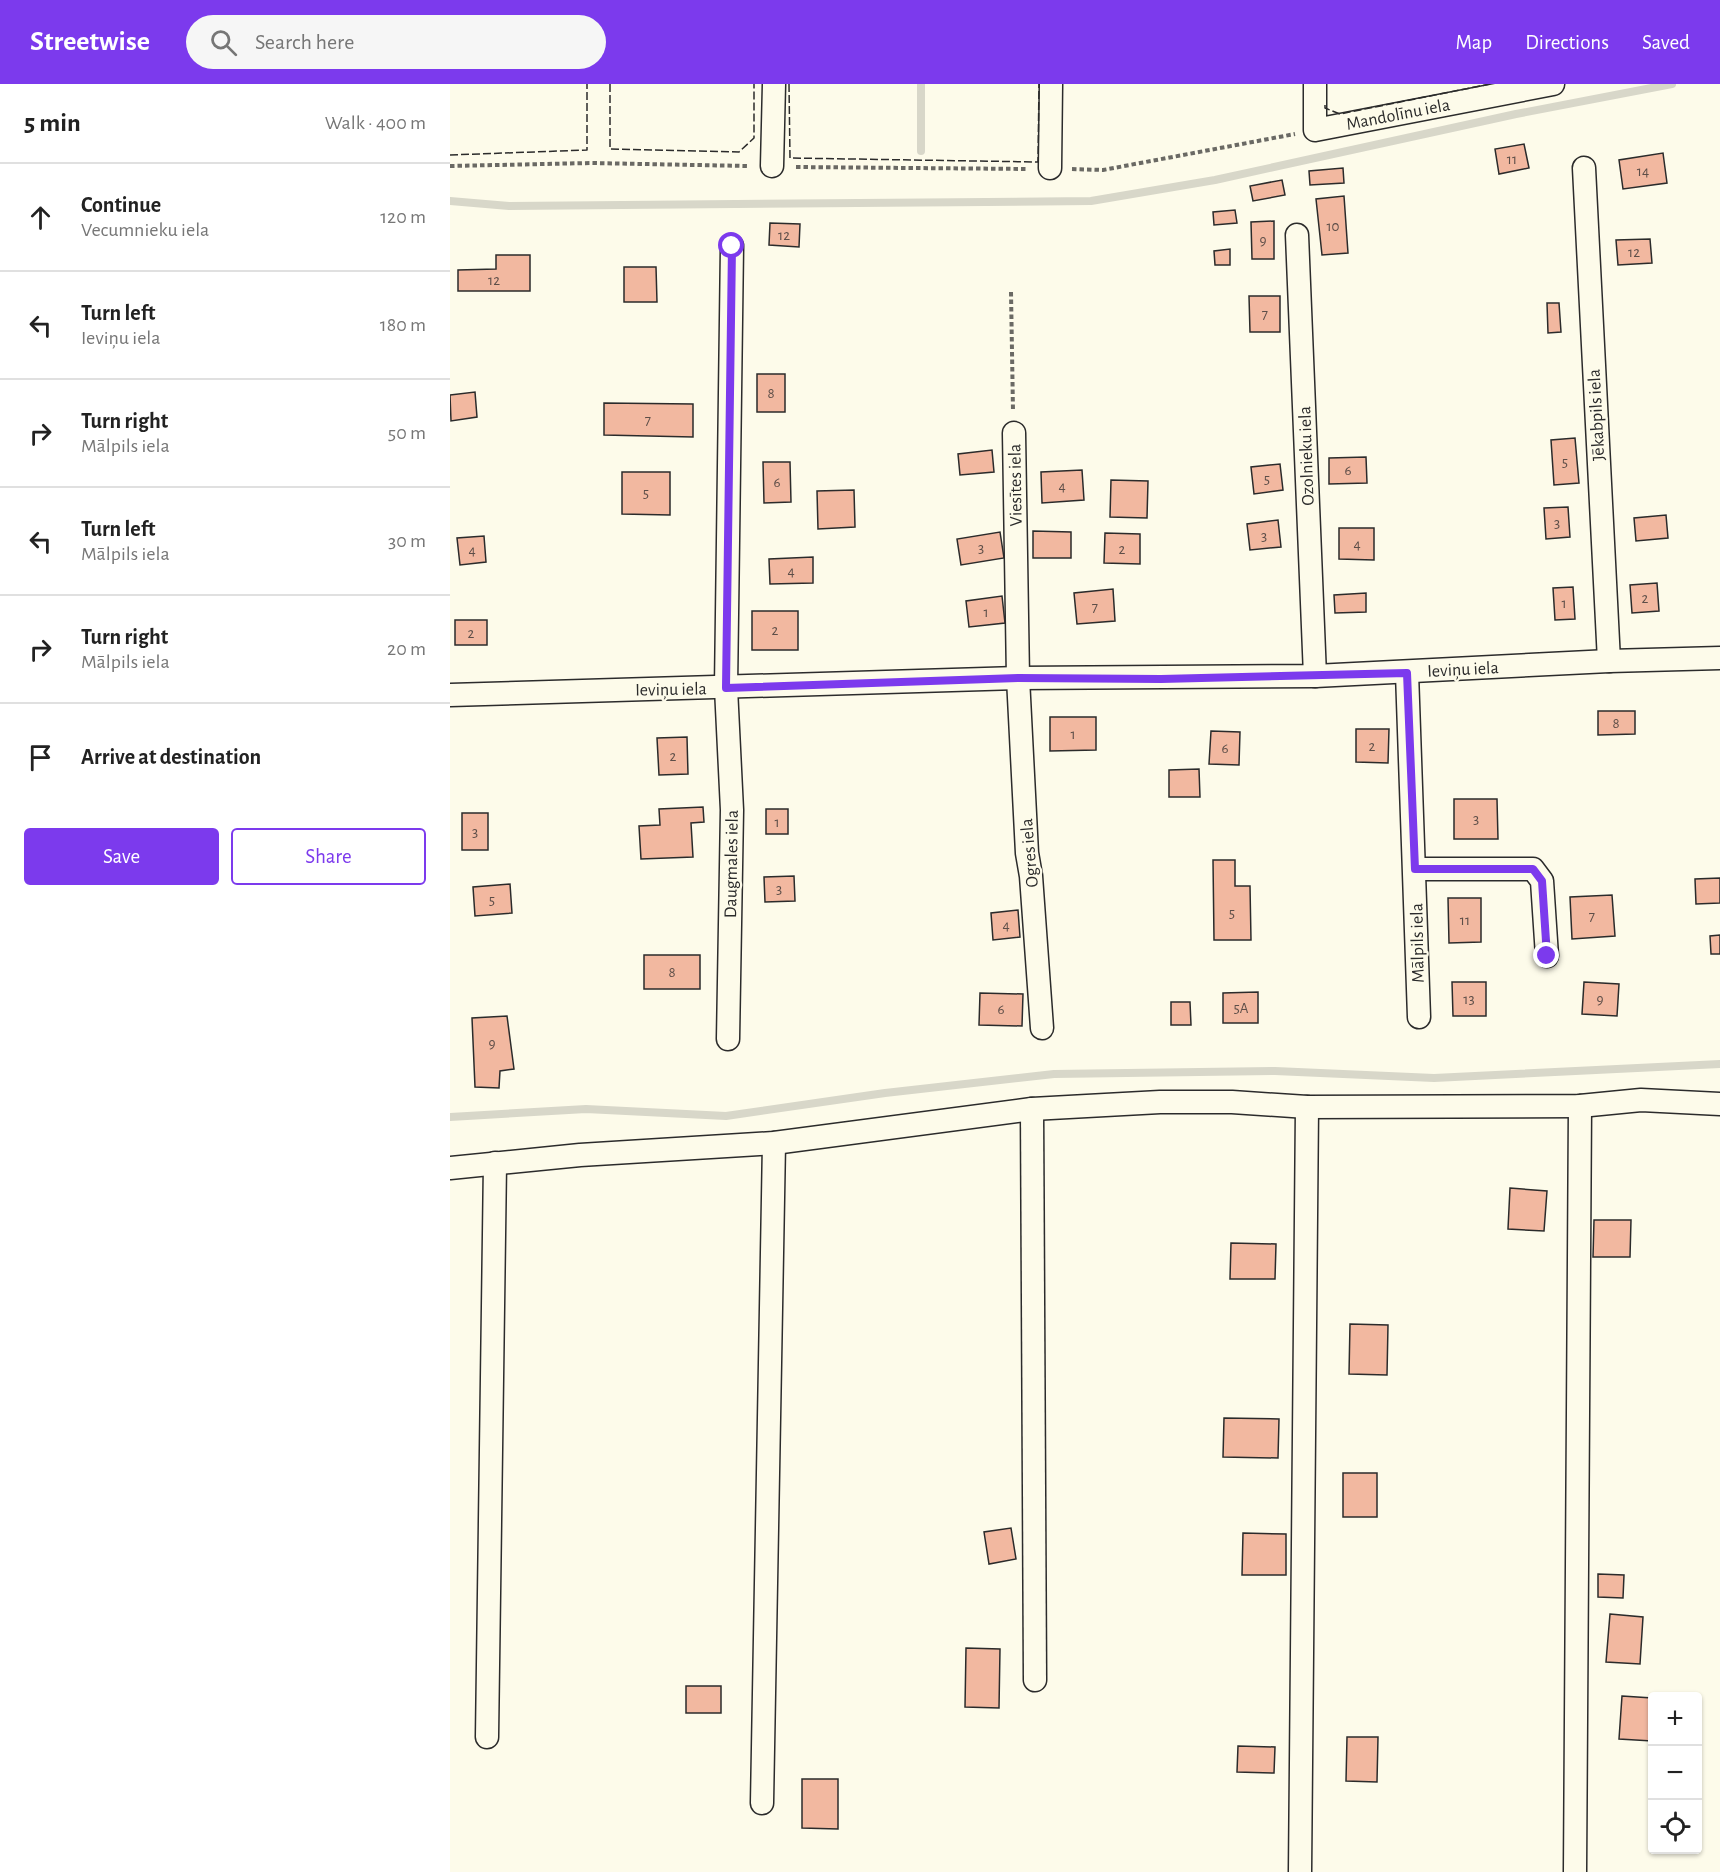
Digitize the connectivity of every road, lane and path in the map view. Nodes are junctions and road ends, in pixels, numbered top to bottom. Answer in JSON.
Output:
{"nodes":[{"id":1,"x":774,"y":84,"type":"edge"},
{"id":2,"x":1051,"y":84,"type":"edge"},
{"id":3,"x":1315,"y":84,"type":"edge"},
{"id":4,"x":1553,"y":84,"type":"edge"},
{"id":5,"x":1315,"y":130,"type":"junction"},
{"id":6,"x":450,"y":166,"type":"edge"},
{"id":7,"x":772,"y":166,"type":"junction"},
{"id":8,"x":1050,"y":168,"type":"junction"},
{"id":9,"x":1584,"y":168,"type":"dead end"},
{"id":10,"x":1297,"y":235,"type":"dead end"},
{"id":11,"x":732,"y":246,"type":"dead end"},
{"id":12,"x":1011,"y":292,"type":"dead end"},
{"id":13,"x":1014,"y":433,"type":"joint"},
{"id":14,"x":1720,"y":658,"type":"edge"},
{"id":15,"x":1609,"y":661,"type":"junction"},
{"id":16,"x":1407,"y":673,"type":"junction"},
{"id":17,"x":1315,"y":676,"type":"junction"},
{"id":18,"x":1018,"y":678,"type":"junction"},
{"id":19,"x":726,"y":688,"type":"junction"},
{"id":20,"x":450,"y":695,"type":"edge"},
{"id":21,"x":1415,"y":869,"type":"junction"},
{"id":22,"x":1547,"y":956,"type":"dead end"},
{"id":23,"x":1419,"y":1017,"type":"dead end"},
{"id":24,"x":1042,"y":1028,"type":"dead end"},
{"id":25,"x":728,"y":1039,"type":"dead end"},
{"id":26,"x":1720,"y":1104,"type":"edge"},
{"id":27,"x":1580,"y":1106,"type":"junction"},
{"id":28,"x":1307,"y":1107,"type":"junction"},
{"id":29,"x":1032,"y":1109,"type":"junction"},
{"id":30,"x":774,"y":1143,"type":"junction"},
{"id":31,"x":495,"y":1163,"type":"junction"},
{"id":32,"x":450,"y":1168,"type":"edge"},
{"id":33,"x":1035,"y":1680,"type":"dead end"},
{"id":34,"x":487,"y":1737,"type":"dead end"},
{"id":35,"x":762,"y":1803,"type":"dead end"},
{"id":36,"x":1300,"y":1872,"type":"edge"},
{"id":37,"x":1575,"y":1872,"type":"edge"}],
"edges":[{"from":1,"to":7,"type":"street"},
{"from":2,"to":8,"type":"street"},
{"from":3,"to":5,"type":"street"},
{"from":4,"to":5,"type":"street","name":"Mandolīnu iela"},
{"from":5,"to":8,"type":"path"},
{"from":6,"to":7,"type":"path"},
{"from":7,"to":8,"type":"path"},
{"from":9,"to":15,"type":"street","name":"Jēkabpils iela"},
{"from":10,"to":17,"type":"street","name":"Ozolnieku iela"},
{"from":11,"to":19,"type":"street","name":"Daugmales iela"},
{"from":12,"to":13,"type":"path","name":"Viesītes iela"},
{"from":13,"to":18,"type":"street","name":"Viesītes iela"},
{"from":14,"to":15,"type":"street","name":"Ieviņu iela"},
{"from":15,"to":16,"type":"street","name":"Ieviņu iela"},
{"from":16,"to":17,"type":"street","name":"Ieviņu iela"},
{"from":16,"to":21,"type":"street","name":"Mālpils iela"},
{"from":17,"to":18,"type":"street","name":"Ieviņu iela"},
{"from":18,"to":19,"type":"street","name":"Ieviņu iela"},
{"from":18,"to":24,"type":"street","name":"Ogres iela"},
{"from":19,"to":20,"type":"street","name":"Ieviņu iela"},
{"from":19,"to":25,"type":"street","name":"Daugmales iela"},
{"from":21,"to":22,"type":"street"},
{"from":21,"to":23,"type":"street","name":"Mālpils iela"},
{"from":26,"to":27,"type":"street"},
{"from":27,"to":28,"type":"street"},
{"from":27,"to":37,"type":"street"},
{"from":28,"to":29,"type":"street"},
{"from":28,"to":36,"type":"street"},
{"from":29,"to":30,"type":"street"},
{"from":29,"to":33,"type":"street"},
{"from":30,"to":31,"type":"street"},
{"from":30,"to":35,"type":"street"},
{"from":31,"to":32,"type":"street"},
{"from":31,"to":34,"type":"street"}]}
